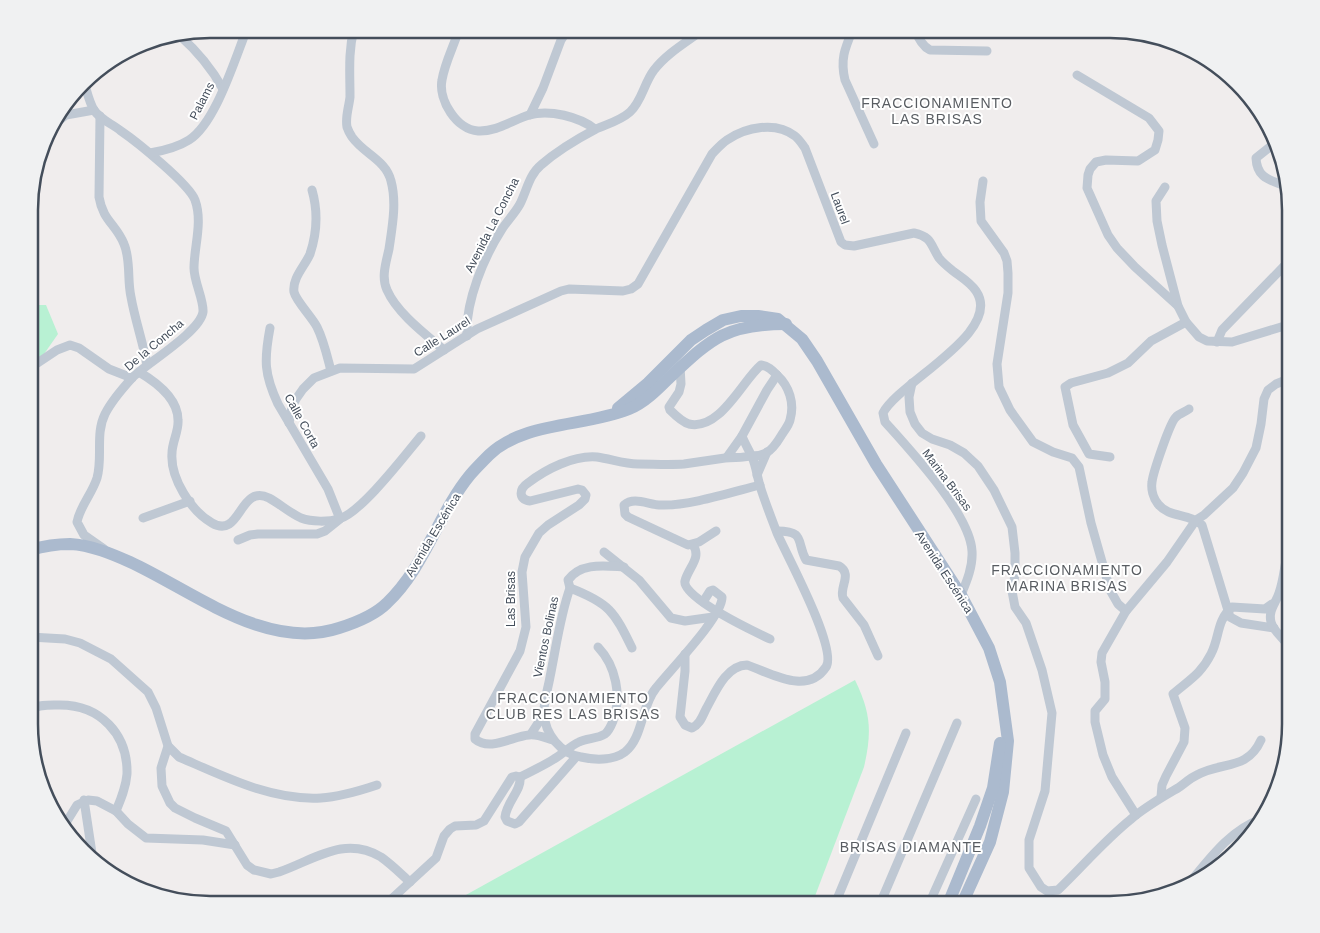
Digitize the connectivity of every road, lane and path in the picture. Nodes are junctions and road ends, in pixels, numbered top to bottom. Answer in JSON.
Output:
{"nodes":[{"id":1,"x":243,"y":38,"type":"edge"},
{"id":2,"x":352,"y":38,"type":"edge"},
{"id":3,"x":457,"y":38,"type":"edge"},
{"id":4,"x":562,"y":38,"type":"edge"},
{"id":5,"x":692,"y":38,"type":"edge"},
{"id":6,"x":849,"y":38,"type":"edge"},
{"id":7,"x":918,"y":38,"type":"edge"},
{"id":8,"x":185,"y":40,"type":"edge"},
{"id":9,"x":987,"y":51,"type":"dead end"},
{"id":10,"x":1077,"y":75,"type":"dead end"},
{"id":11,"x":87,"y":89,"type":"edge"},
{"id":12,"x":223,"y":90,"type":"junction"},
{"id":13,"x":97,"y":113,"type":"junction"},
{"id":14,"x":530,"y":115,"type":"junction"},
{"id":15,"x":65,"y":116,"type":"edge"},
{"id":16,"x":595,"y":129,"type":"junction"},
{"id":17,"x":874,"y":144,"type":"dead end"},
{"id":18,"x":1270,"y":147,"type":"edge"},
{"id":19,"x":150,"y":153,"type":"junction"},
{"id":20,"x":983,"y":181,"type":"dead end"},
{"id":21,"x":1280,"y":184,"type":"edge"},
{"id":22,"x":1165,"y":187,"type":"dead end"},
{"id":23,"x":312,"y":190,"type":"dead end"},
{"id":24,"x":1282,"y":268,"type":"edge"},
{"id":25,"x":631,"y":289,"type":"joint"},
{"id":26,"x":1178,"y":306,"type":"junction"},
{"id":27,"x":1186,"y":322,"type":"junction"},
{"id":28,"x":786,"y":324,"type":"junction"},
{"id":29,"x":1282,"y":327,"type":"edge"},
{"id":30,"x":270,"y":328,"type":"dead end"},
{"id":31,"x":467,"y":336,"type":"junction"},
{"id":32,"x":1218,"y":342,"type":"junction"},
{"id":33,"x":444,"y":350,"type":"junction"},
{"id":34,"x":678,"y":354,"type":"junction"},
{"id":35,"x":38,"y":363,"type":"edge"},
{"id":36,"x":147,"y":365,"type":"junction"},
{"id":37,"x":680,"y":368,"type":"junction"},
{"id":38,"x":331,"y":371,"type":"junction"},
{"id":39,"x":135,"y":375,"type":"junction"},
{"id":40,"x":777,"y":375,"type":"junction"},
{"id":41,"x":1282,"y":382,"type":"edge"},
{"id":42,"x":912,"y":383,"type":"junction"},
{"id":43,"x":1189,"y":409,"type":"dead end"},
{"id":44,"x":608,"y":416,"type":"junction"},
{"id":45,"x":883,"y":418,"type":"joint"},
{"id":46,"x":289,"y":423,"type":"junction"},
{"id":47,"x":421,"y":436,"type":"dead end"},
{"id":48,"x":742,"y":436,"type":"junction"},
{"id":49,"x":768,"y":452,"type":"junction"},
{"id":50,"x":752,"y":456,"type":"junction"},
{"id":51,"x":727,"y":457,"type":"junction"},
{"id":52,"x":1110,"y":457,"type":"dead end"},
{"id":53,"x":758,"y":475,"type":"junction"},
{"id":54,"x":760,"y":485,"type":"junction"},
{"id":55,"x":190,"y":501,"type":"junction"},
{"id":56,"x":143,"y":518,"type":"dead end"},
{"id":57,"x":340,"y":519,"type":"junction"},
{"id":58,"x":1196,"y":520,"type":"junction"},
{"id":59,"x":716,"y":531,"type":"dead end"},
{"id":60,"x":777,"y":531,"type":"junction"},
{"id":61,"x":238,"y":540,"type":"dead end"},
{"id":62,"x":693,"y":545,"type":"junction"},
{"id":63,"x":38,"y":547,"type":"edge"},
{"id":64,"x":108,"y":552,"type":"junction"},
{"id":65,"x":604,"y":552,"type":"dead end"},
{"id":66,"x":624,"y":567,"type":"junction"},
{"id":67,"x":1282,"y":582,"type":"edge"},
{"id":68,"x":570,"y":588,"type":"junction"},
{"id":69,"x":961,"y":595,"type":"junction"},
{"id":70,"x":703,"y":602,"type":"junction"},
{"id":71,"x":1272,"y":604,"type":"junction"},
{"id":72,"x":1126,"y":611,"type":"junction"},
{"id":73,"x":1227,"y":611,"type":"junction"},
{"id":74,"x":715,"y":614,"type":"junction"},
{"id":75,"x":1274,"y":628,"type":"junction"},
{"id":76,"x":38,"y":637,"type":"edge"},
{"id":77,"x":1282,"y":637,"type":"edge"},
{"id":78,"x":770,"y":639,"type":"dead end"},
{"id":79,"x":598,"y":647,"type":"dead end"},
{"id":80,"x":632,"y":648,"type":"dead end"},
{"id":81,"x":685,"y":654,"type":"junction"},
{"id":82,"x":878,"y":656,"type":"dead end"},
{"id":83,"x":38,"y":708,"type":"edge"},
{"id":84,"x":544,"y":714,"type":"junction"},
{"id":85,"x":1005,"y":721,"type":"junction"},
{"id":86,"x":957,"y":723,"type":"dead end"},
{"id":87,"x":906,"y":733,"type":"dead end"},
{"id":88,"x":531,"y":734,"type":"junction"},
{"id":89,"x":553,"y":740,"type":"junction"},
{"id":90,"x":1261,"y":740,"type":"dead end"},
{"id":91,"x":168,"y":746,"type":"junction"},
{"id":92,"x":576,"y":757,"type":"junction"},
{"id":93,"x":520,"y":777,"type":"junction"},
{"id":94,"x":377,"y":785,"type":"dead end"},
{"id":95,"x":1161,"y":797,"type":"junction"},
{"id":96,"x":84,"y":800,"type":"junction"},
{"id":97,"x":976,"y":800,"type":"dead end"},
{"id":98,"x":116,"y":811,"type":"junction"},
{"id":99,"x":1136,"y":815,"type":"junction"},
{"id":100,"x":67,"y":821,"type":"edge"},
{"id":101,"x":1250,"y":824,"type":"edge"},
{"id":102,"x":990,"y":842,"type":"junction"},
{"id":103,"x":236,"y":845,"type":"junction"},
{"id":104,"x":91,"y":848,"type":"edge"},
{"id":105,"x":1210,"y":864,"type":"edge"},
{"id":106,"x":946,"y":868,"type":"junction"},
{"id":107,"x":960,"y":874,"type":"junction"},
{"id":108,"x":410,"y":882,"type":"junction"},
{"id":109,"x":396,"y":895,"type":"edge"},
{"id":110,"x":838,"y":896,"type":"edge"},
{"id":111,"x":884,"y":896,"type":"edge"},
{"id":112,"x":933,"y":896,"type":"edge"},
{"id":113,"x":951,"y":896,"type":"edge"},
{"id":114,"x":961,"y":896,"type":"edge"},
{"id":115,"x":964,"y":896,"type":"edge"}],
"edges":[{"from":1,"to":12,"type":"street","name":"Palams"},
{"from":2,"to":33,"type":"street"},
{"from":3,"to":14,"type":"street"},
{"from":4,"to":14,"type":"street"},
{"from":5,"to":16,"type":"street","name":"Avenida La Concha"},
{"from":6,"to":17,"type":"street"},
{"from":7,"to":9,"type":"street"},
{"from":8,"to":12,"type":"street"},
{"from":10,"to":26,"type":"street"},
{"from":11,"to":13,"type":"street"},
{"from":12,"to":19,"type":"street","name":"Palams"},
{"from":13,"to":15,"type":"street"},
{"from":13,"to":19,"type":"street","name":"De la Concha"},
{"from":13,"to":36,"type":"street"},
{"from":14,"to":16,"type":"street"},
{"from":16,"to":31,"type":"street","name":"Avenida La Concha"},
{"from":18,"to":21,"type":"street"},
{"from":19,"to":36,"type":"street","name":"De la Concha"},
{"from":20,"to":72,"type":"street"},
{"from":22,"to":26,"type":"street"},
{"from":23,"to":38,"type":"street"},
{"from":24,"to":32,"type":"street"},
{"from":25,"to":31,"type":"street","name":"Calle Laurel"},
{"from":25,"to":42,"type":"street","name":"Laurel"},
{"from":26,"to":27,"type":"street"},
{"from":27,"to":32,"type":"street"},
{"from":27,"to":52,"type":"street"},
{"from":28,"to":34,"type":"main road","name":"Avenida Escénica"},
{"from":28,"to":37,"type":"main road","name":"Avenida Escénica"},
{"from":28,"to":69,"type":"main road","name":"Avenida Escénica"},
{"from":29,"to":32,"type":"street"},
{"from":30,"to":46,"type":"street","name":"Calle Corta"},
{"from":31,"to":33,"type":"street","name":"Calle Laurel"},
{"from":33,"to":38,"type":"street","name":"Calle Laurel"},
{"from":34,"to":37,"type":"street"},
{"from":34,"to":44,"type":"main road","name":"Avenida Escénica"},
{"from":35,"to":39,"type":"street"},
{"from":36,"to":39,"type":"street","name":"De la Concha"},
{"from":37,"to":40,"type":"street"},
{"from":37,"to":44,"type":"main road","name":"Avenida Escénica"},
{"from":38,"to":46,"type":"street","name":"Calle Laurel"},
{"from":39,"to":55,"type":"street"},
{"from":39,"to":64,"type":"street","name":"De la Concha"},
{"from":40,"to":48,"type":"street"},
{"from":40,"to":49,"type":"street"},
{"from":41,"to":58,"type":"street"},
{"from":42,"to":45,"type":"street","name":"Laurel"},
{"from":42,"to":99,"type":"street"},
{"from":43,"to":58,"type":"street"},
{"from":44,"to":64,"type":"main road","name":"Avenida Escénica"},
{"from":45,"to":69,"type":"street","name":"Marina Brisas"},
{"from":46,"to":57,"type":"street","name":"Calle Corta"},
{"from":47,"to":57,"type":"street"},
{"from":48,"to":50,"type":"street"},
{"from":48,"to":51,"type":"street"},
{"from":49,"to":50,"type":"street","name":"Las Brisas"},
{"from":49,"to":53,"type":"street"},
{"from":50,"to":51,"type":"street","name":"Las Brisas"},
{"from":50,"to":53,"type":"street"},
{"from":51,"to":88,"type":"street","name":"Las Brisas"},
{"from":53,"to":54,"type":"street"},
{"from":54,"to":60,"type":"street"},
{"from":54,"to":62,"type":"street"},
{"from":55,"to":56,"type":"street"},
{"from":55,"to":57,"type":"street"},
{"from":57,"to":61,"type":"street"},
{"from":58,"to":72,"type":"street"},
{"from":58,"to":73,"type":"street"},
{"from":59,"to":62,"type":"street"},
{"from":60,"to":81,"type":"street"},
{"from":60,"to":82,"type":"street"},
{"from":62,"to":70,"type":"street"},
{"from":63,"to":64,"type":"main road","name":"Avenida Escénica"},
{"from":65,"to":66,"type":"street"},
{"from":66,"to":68,"type":"street"},
{"from":66,"to":74,"type":"street"},
{"from":67,"to":71,"type":"street"},
{"from":68,"to":80,"type":"street","name":"Vientos Bolinas"},
{"from":68,"to":84,"type":"street","name":"Vientos Bolinas"},
{"from":69,"to":85,"type":"main road","name":"Avenida Escénica"},
{"from":70,"to":74,"type":"street"},
{"from":70,"to":74,"type":"street"},
{"from":71,"to":73,"type":"street"},
{"from":71,"to":75,"type":"street"},
{"from":72,"to":99,"type":"street"},
{"from":73,"to":75,"type":"street"},
{"from":73,"to":95,"type":"street"},
{"from":74,"to":78,"type":"street"},
{"from":74,"to":81,"type":"street"},
{"from":75,"to":77,"type":"street"},
{"from":76,"to":91,"type":"street"},
{"from":79,"to":93,"type":"street"},
{"from":81,"to":92,"type":"street"},
{"from":83,"to":98,"type":"street"},
{"from":84,"to":88,"type":"street"},
{"from":84,"to":89,"type":"street","name":"Vientos Bolinas"},
{"from":85,"to":102,"type":"main road","name":"Avenida Escénica"},
{"from":85,"to":107,"type":"main road"},
{"from":86,"to":111,"type":"street"},
{"from":87,"to":110,"type":"street"},
{"from":88,"to":89,"type":"street"},
{"from":89,"to":92,"type":"street"},
{"from":90,"to":95,"type":"street"},
{"from":91,"to":94,"type":"street"},
{"from":91,"to":103,"type":"street"},
{"from":92,"to":93,"type":"street"},
{"from":93,"to":108,"type":"street"},
{"from":95,"to":99,"type":"street"},
{"from":96,"to":98,"type":"street"},
{"from":96,"to":100,"type":"street"},
{"from":96,"to":104,"type":"street"},
{"from":97,"to":106,"type":"street"},
{"from":98,"to":103,"type":"street"},
{"from":101,"to":105,"type":"street"},
{"from":102,"to":107,"type":"main road"},
{"from":102,"to":115,"type":"main road","name":"Avenida Escénica"},
{"from":103,"to":108,"type":"street"},
{"from":106,"to":107,"type":"street"},
{"from":106,"to":112,"type":"street"},
{"from":107,"to":113,"type":"main road"},
{"from":107,"to":114,"type":"main road"},
{"from":108,"to":109,"type":"street"}]}
